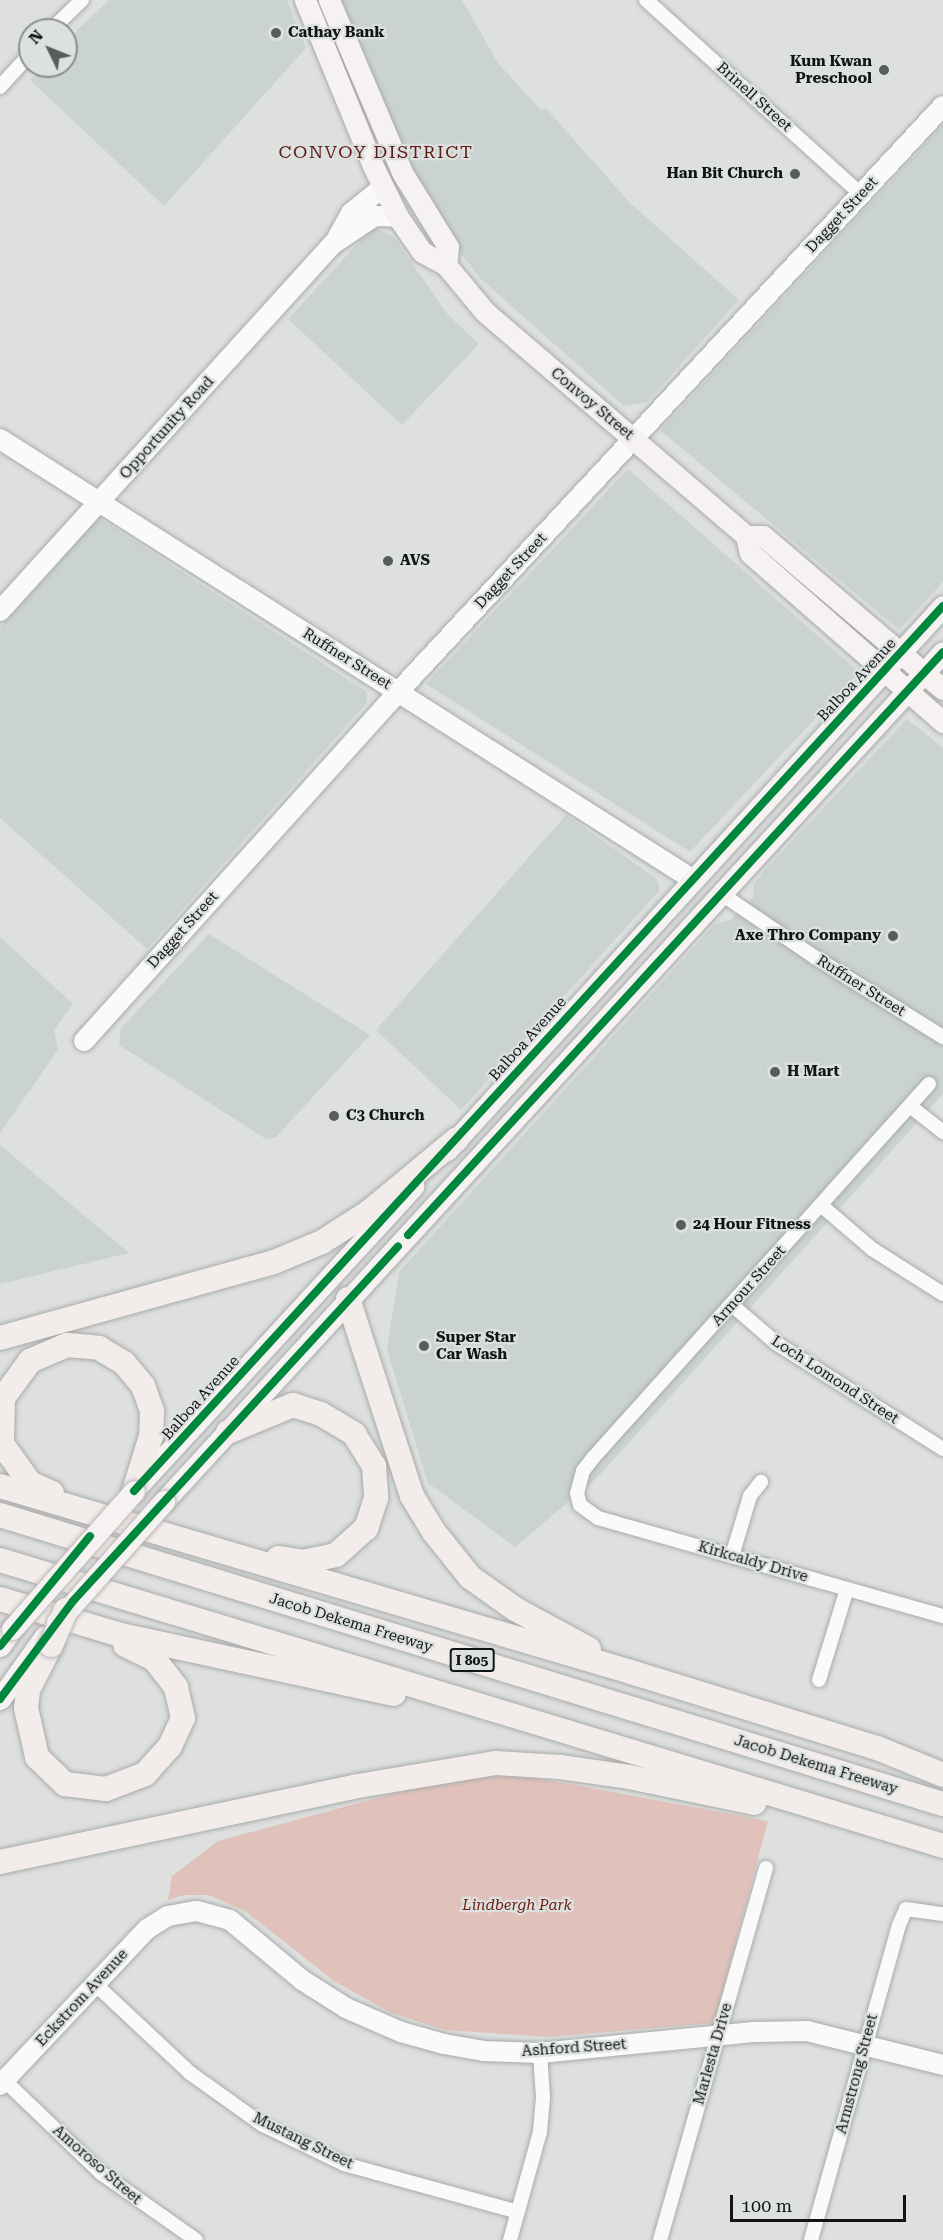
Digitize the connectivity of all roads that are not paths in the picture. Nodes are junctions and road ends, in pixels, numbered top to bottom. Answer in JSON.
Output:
{"nodes":[{"id":1,"x":82,"y":0,"type":"edge"},
{"id":2,"x":305,"y":0,"type":"edge"},
{"id":3,"x":329,"y":0,"type":"edge"},
{"id":4,"x":646,"y":0,"type":"edge"},
{"id":5,"x":63,"y":18,"type":"edge"},
{"id":6,"x":18,"y":67,"type":"edge"},
{"id":7,"x":0,"y":87,"type":"edge"},
{"id":8,"x":943,"y":106,"type":"edge"},
{"id":9,"x":383,"y":187,"type":"junction"},
{"id":10,"x":861,"y":194,"type":"junction"},
{"id":11,"x":398,"y":217,"type":"junction"},
{"id":12,"x":333,"y":244,"type":"junction"},
{"id":13,"x":447,"y":256,"type":"junction"},
{"id":14,"x":0,"y":439,"type":"edge"},
{"id":15,"x":634,"y":439,"type":"junction"},
{"id":16,"x":99,"y":502,"type":"junction"},
{"id":17,"x":746,"y":536,"type":"junction"},
{"id":18,"x":943,"y":606,"type":"edge"},
{"id":19,"x":0,"y":611,"type":"edge"},
{"id":20,"x":902,"y":652,"type":"junction"},
{"id":21,"x":943,"y":652,"type":"edge"},
{"id":22,"x":886,"y":669,"type":"junction"},
{"id":23,"x":925,"y":672,"type":"junction"},
{"id":24,"x":943,"y":688,"type":"edge"},
{"id":25,"x":908,"y":690,"type":"junction"},
{"id":26,"x":398,"y":692,"type":"junction"},
{"id":27,"x":943,"y":722,"type":"edge"},
{"id":28,"x":777,"y":786,"type":"junction"},
{"id":29,"x":693,"y":879,"type":"junction"},
{"id":30,"x":720,"y":893,"type":"junction"},
{"id":31,"x":587,"y":1037,"type":"junction"},
{"id":32,"x":943,"y":1037,"type":"edge"},
{"id":33,"x":84,"y":1041,"type":"dead end"},
{"id":34,"x":929,"y":1084,"type":"dead end"},
{"id":35,"x":910,"y":1106,"type":"junction"},
{"id":36,"x":943,"y":1132,"type":"edge"},
{"id":37,"x":457,"y":1138,"type":"junction"},
{"id":38,"x":822,"y":1206,"type":"junction"},
{"id":39,"x":943,"y":1294,"type":"edge"},
{"id":40,"x":348,"y":1299,"type":"junction"},
{"id":41,"x":732,"y":1305,"type":"junction"},
{"id":42,"x":0,"y":1338,"type":"edge"},
{"id":43,"x":228,"y":1432,"type":"junction"},
{"id":44,"x":943,"y":1449,"type":"edge"},
{"id":45,"x":761,"y":1482,"type":"dead end"},
{"id":46,"x":0,"y":1486,"type":"edge"},
{"id":47,"x":134,"y":1491,"type":"junction"},
{"id":48,"x":577,"y":1493,"type":"joint"},
{"id":49,"x":84,"y":1508,"type":"junction"},
{"id":50,"x":0,"y":1515,"type":"edge"},
{"id":51,"x":210,"y":1547,"type":"junction"},
{"id":52,"x":732,"y":1556,"type":"junction"},
{"id":53,"x":0,"y":1560,"type":"edge"},
{"id":54,"x":847,"y":1589,"type":"junction"},
{"id":55,"x":0,"y":1599,"type":"edge"},
{"id":56,"x":73,"y":1616,"type":"junction"},
{"id":57,"x":943,"y":1616,"type":"edge"},
{"id":58,"x":6,"y":1637,"type":"edge"},
{"id":59,"x":48,"y":1641,"type":"junction"},
{"id":60,"x":631,"y":1672,"type":"junction"},
{"id":61,"x":819,"y":1680,"type":"dead end"},
{"id":62,"x":0,"y":1699,"type":"edge"},
{"id":63,"x":555,"y":1728,"type":"junction"},
{"id":64,"x":943,"y":1775,"type":"edge"},
{"id":65,"x":943,"y":1804,"type":"edge"},
{"id":66,"x":883,"y":1827,"type":"junction"},
{"id":67,"x":943,"y":1846,"type":"edge"},
{"id":68,"x":0,"y":1862,"type":"edge"},
{"id":69,"x":766,"y":1868,"type":"dead end"},
{"id":70,"x":943,"y":1914,"type":"edge"},
{"id":71,"x":168,"y":1916,"type":"joint"},
{"id":72,"x":95,"y":1984,"type":"junction"},
{"id":73,"x":718,"y":2036,"type":"junction"},
{"id":74,"x":865,"y":2043,"type":"junction"},
{"id":75,"x":540,"y":2053,"type":"junction"},
{"id":76,"x":943,"y":2065,"type":"edge"},
{"id":77,"x":2,"y":2083,"type":"edge"},
{"id":78,"x":518,"y":2212,"type":"junction"},
{"id":79,"x":196,"y":2240,"type":"edge"},
{"id":80,"x":510,"y":2240,"type":"edge"},
{"id":81,"x":660,"y":2240,"type":"edge"},
{"id":82,"x":810,"y":2240,"type":"edge"}],
"edges":[{"from":1,"to":5,"type":"street"},
{"from":2,"to":9,"type":"main road","name":"Convoy Street"},
{"from":3,"to":13,"type":"main road","name":"Convoy Street"},
{"from":4,"to":10,"type":"street","name":"Brinell Street"},
{"from":6,"to":7,"type":"street"},
{"from":8,"to":10,"type":"street","name":"Dagget Street"},
{"from":9,"to":11,"type":"main road","name":"Convoy Street"},
{"from":9,"to":12,"type":"street"},
{"from":9,"to":13,"type":"main road"},
{"from":10,"to":15,"type":"street","name":"Dagget Street"},
{"from":11,"to":12,"type":"street"},
{"from":11,"to":13,"type":"main road","name":"Convoy Street"},
{"from":12,"to":16,"type":"street","name":"Opportunity Road"},
{"from":13,"to":15,"type":"main road","name":"Convoy Street"},
{"from":14,"to":16,"type":"street","name":"Ruffner Street"},
{"from":15,"to":17,"type":"main road","name":"Convoy Street"},
{"from":15,"to":26,"type":"street","name":"Dagget Street"},
{"from":16,"to":19,"type":"street","name":"Opportunity Road"},
{"from":16,"to":26,"type":"street","name":"Ruffner Street"},
{"from":17,"to":20,"type":"main road","name":"Convoy Street"},
{"from":17,"to":22,"type":"main road","name":"Convoy Street"},
{"from":18,"to":20,"type":"main road","name":"Balboa Avenue"},
{"from":20,"to":22,"type":"main road","name":"Balboa Avenue"},
{"from":20,"to":23,"type":"main road","name":"Convoy Street"},
{"from":21,"to":23,"type":"main road"},
{"from":22,"to":25,"type":"main road","name":"Convoy Street"},
{"from":22,"to":28,"type":"main road","name":"Balboa Avenue"},
{"from":23,"to":24,"type":"main road","name":"Convoy Street"},
{"from":23,"to":25,"type":"main road"},
{"from":25,"to":27,"type":"main road","name":"Convoy Street"},
{"from":25,"to":30,"type":"main road"},
{"from":26,"to":29,"type":"street","name":"Ruffner Street"},
{"from":26,"to":33,"type":"street","name":"Dagget Street"},
{"from":28,"to":29,"type":"main road","name":"Balboa Avenue"},
{"from":28,"to":30,"type":"main road"},
{"from":29,"to":31,"type":"main road"},
{"from":29,"to":37,"type":"main road","name":"Balboa Avenue"},
{"from":30,"to":31,"type":"main road"},
{"from":30,"to":32,"type":"street","name":"Ruffner Street"},
{"from":31,"to":40,"type":"main road"},
{"from":34,"to":35,"type":"street","name":"Armour Street"},
{"from":35,"to":36,"type":"street"},
{"from":35,"to":38,"type":"street","name":"Armour Street"},
{"from":37,"to":42,"type":"highway"},
{"from":37,"to":47,"type":"main road","name":"Balboa Avenue"},
{"from":38,"to":39,"type":"street"},
{"from":38,"to":41,"type":"street","name":"Armour Street"},
{"from":40,"to":43,"type":"main road"},
{"from":40,"to":60,"type":"highway"},
{"from":41,"to":44,"type":"street","name":"Loch Lomond Street"},
{"from":41,"to":48,"type":"street","name":"Armour Street"},
{"from":43,"to":51,"type":"highway"},
{"from":43,"to":56,"type":"main road","bridge":true},
{"from":45,"to":52,"type":"street"},
{"from":46,"to":49,"type":"highway"},
{"from":47,"to":49,"type":"highway"},
{"from":47,"to":58,"type":"main road","name":"Balboa Avenue","bridge":true},
{"from":48,"to":52,"type":"street","name":"Kirkcaldy Drive"},
{"from":49,"to":51,"type":"highway"},
{"from":50,"to":65,"type":"highway","name":"Jacob Dekema Freeway","number":"I 805"},
{"from":51,"to":60,"type":"highway"},
{"from":52,"to":54,"type":"street","name":"Kirkcaldy Drive"},
{"from":53,"to":63,"type":"highway"},
{"from":54,"to":57,"type":"street","name":"Kirkcaldy Drive"},
{"from":54,"to":61,"type":"street"},
{"from":55,"to":56,"type":"highway"},
{"from":56,"to":59,"type":"highway","bridge":true},
{"from":56,"to":59,"type":"highway"},
{"from":56,"to":63,"type":"highway"},
{"from":59,"to":62,"type":"main road"},
{"from":60,"to":64,"type":"highway"},
{"from":63,"to":66,"type":"highway"},
{"from":66,"to":67,"type":"highway"},
{"from":66,"to":68,"type":"highway"},
{"from":69,"to":73,"type":"street","name":"Marlesta Drive"},
{"from":70,"to":74,"type":"street","name":"Armstrong Street"},
{"from":71,"to":72,"type":"street","name":"Eckstrom Avenue"},
{"from":71,"to":75,"type":"street","name":"Ashford Street"},
{"from":72,"to":77,"type":"street","name":"Eckstrom Avenue"},
{"from":72,"to":78,"type":"street","name":"Mustang Street"},
{"from":73,"to":74,"type":"street","name":"Ashford Street"},
{"from":73,"to":75,"type":"street","name":"Ashford Street"},
{"from":73,"to":81,"type":"street","name":"Marlesta Drive"},
{"from":74,"to":76,"type":"street","name":"Ashford Street"},
{"from":74,"to":82,"type":"street","name":"Armstrong Street"},
{"from":75,"to":78,"type":"street"},
{"from":77,"to":79,"type":"street","name":"Amoroso Street"},
{"from":78,"to":80,"type":"street"}]}
